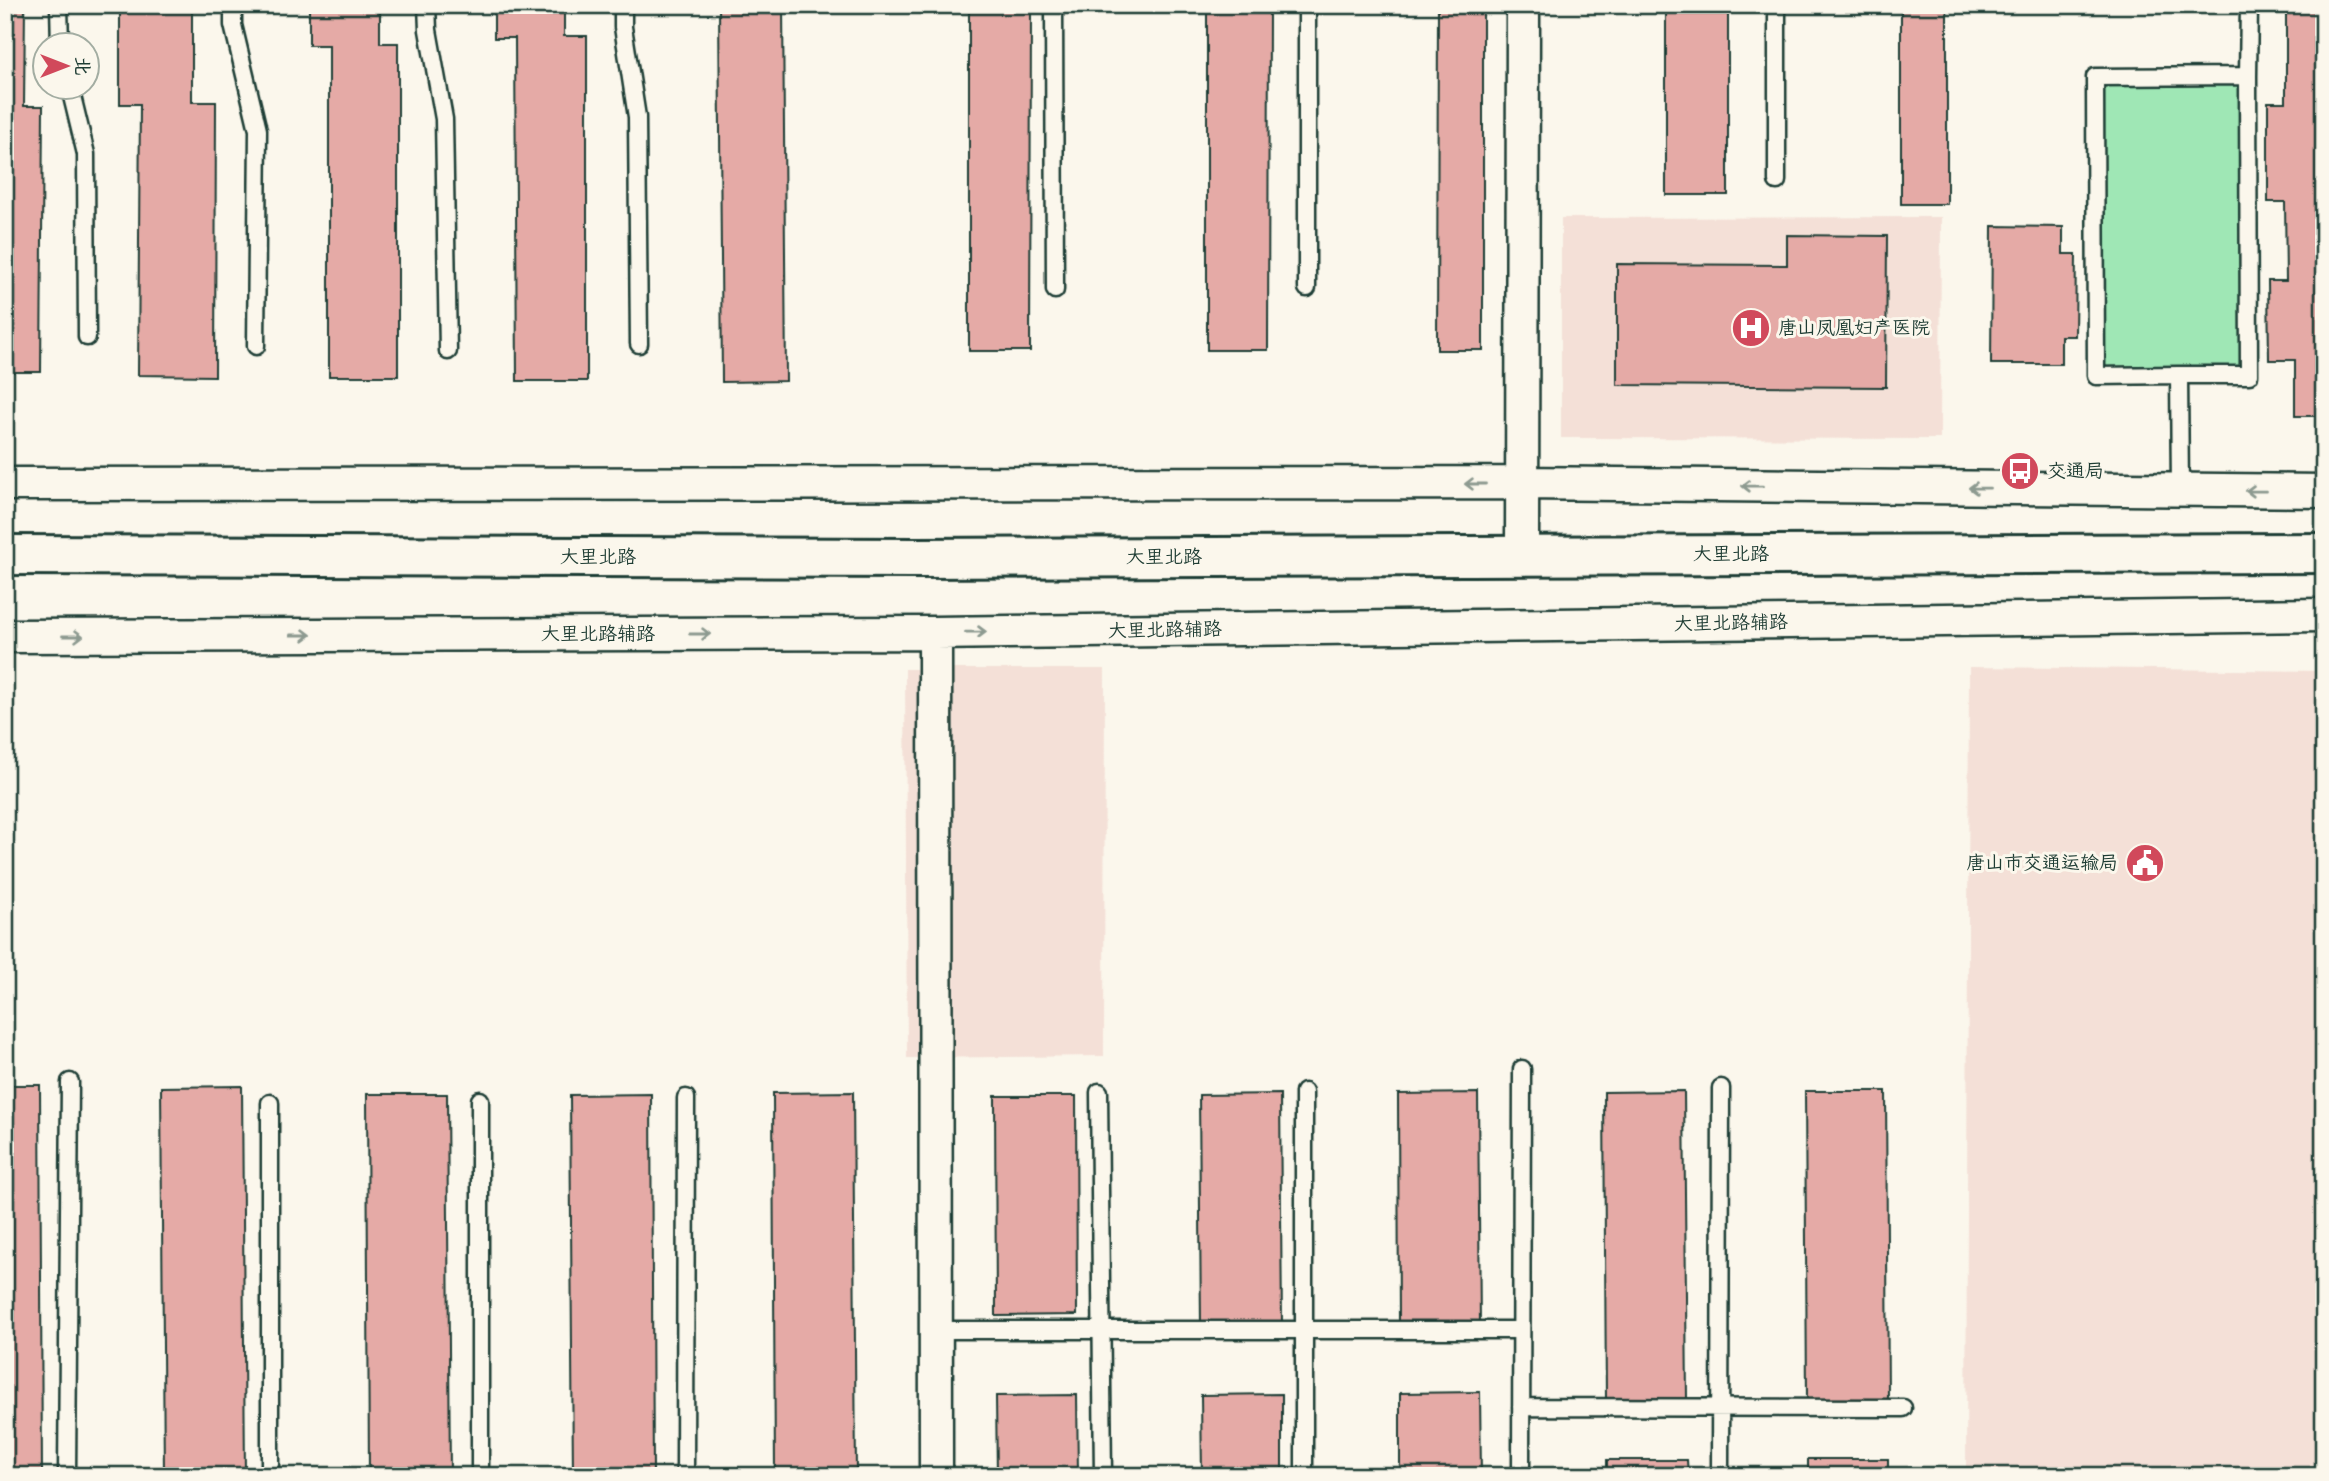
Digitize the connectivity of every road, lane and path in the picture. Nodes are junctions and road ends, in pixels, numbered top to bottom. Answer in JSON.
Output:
{"nodes":[{"id":1,"x":59,"y":5,"type":"edge"},
{"id":2,"x":233,"y":5,"type":"edge"},
{"id":3,"x":427,"y":5,"type":"edge"},
{"id":4,"x":623,"y":5,"type":"edge"},
{"id":5,"x":1054,"y":5,"type":"edge"},
{"id":6,"x":1307,"y":5,"type":"edge"},
{"id":7,"x":1523,"y":5,"type":"edge"},
{"id":8,"x":1777,"y":5,"type":"edge"},
{"id":9,"x":2249,"y":5,"type":"edge"},
{"id":10,"x":60,"y":32,"type":"edge"},
{"id":11,"x":2248,"y":76,"type":"junction"},
{"id":12,"x":74,"y":102,"type":"edge"},
{"id":13,"x":1777,"y":181,"type":"dead end"},
{"id":14,"x":1307,"y":288,"type":"dead end"},
{"id":15,"x":1055,"y":290,"type":"dead end"},
{"id":16,"x":87,"y":337,"type":"dead end"},
{"id":17,"x":639,"y":344,"type":"dead end"},
{"id":18,"x":256,"y":346,"type":"dead end"},
{"id":19,"x":448,"y":351,"type":"dead end"},
{"id":20,"x":2179,"y":375,"type":"junction"},
{"id":21,"x":5,"y":484,"type":"edge"},
{"id":22,"x":1520,"y":484,"type":"junction"},
{"id":23,"x":2180,"y":490,"type":"junction"},
{"id":24,"x":2324,"y":491,"type":"edge"},
{"id":25,"x":2324,"y":553,"type":"edge"},
{"id":26,"x":5,"y":555,"type":"edge"},
{"id":27,"x":1522,"y":555,"type":"junction"},
{"id":28,"x":2324,"y":615,"type":"edge"},
{"id":29,"x":935,"y":633,"type":"junction"},
{"id":30,"x":5,"y":636,"type":"edge"},
{"id":31,"x":1522,"y":1069,"type":"dead end"},
{"id":32,"x":70,"y":1082,"type":"dead end"},
{"id":33,"x":1721,"y":1088,"type":"dead end"},
{"id":34,"x":1099,"y":1092,"type":"dead end"},
{"id":35,"x":1304,"y":1092,"type":"dead end"},
{"id":36,"x":686,"y":1098,"type":"dead end"},
{"id":37,"x":480,"y":1100,"type":"dead end"},
{"id":38,"x":270,"y":1103,"type":"dead end"},
{"id":39,"x":936,"y":1330,"type":"junction"},
{"id":40,"x":1103,"y":1330,"type":"junction"},
{"id":41,"x":1304,"y":1330,"type":"junction"},
{"id":42,"x":1520,"y":1330,"type":"junction"},
{"id":43,"x":1521,"y":1407,"type":"junction"},
{"id":44,"x":1903,"y":1408,"type":"dead end"},
{"id":45,"x":1721,"y":1409,"type":"junction"},
{"id":46,"x":67,"y":1476,"type":"edge"},
{"id":47,"x":270,"y":1476,"type":"edge"},
{"id":48,"x":480,"y":1476,"type":"edge"},
{"id":49,"x":685,"y":1476,"type":"edge"},
{"id":50,"x":936,"y":1476,"type":"edge"},
{"id":51,"x":1103,"y":1476,"type":"edge"},
{"id":52,"x":1304,"y":1476,"type":"edge"},
{"id":53,"x":1521,"y":1476,"type":"edge"},
{"id":54,"x":1720,"y":1476,"type":"edge"}],
"edges":[{"from":1,"to":10,"type":"lane"},
{"from":2,"to":18,"type":"lane"},
{"from":3,"to":19,"type":"lane"},
{"from":4,"to":17,"type":"lane"},
{"from":5,"to":15,"type":"lane"},
{"from":6,"to":14,"type":"lane"},
{"from":7,"to":22,"type":"street"},
{"from":8,"to":13,"type":"lane"},
{"from":9,"to":11,"type":"lane"},
{"from":11,"to":20,"type":"lane"},
{"from":11,"to":20,"type":"lane"},
{"from":12,"to":16,"type":"lane"},
{"from":20,"to":23,"type":"lane"},
{"from":22,"to":21,"type":"street","one_way":true},
{"from":23,"to":22,"type":"street","one_way":true},
{"from":22,"to":27,"type":"street"},
{"from":24,"to":23,"type":"street","one_way":true},
{"from":25,"to":27,"type":"main road","name":"大里北路"},
{"from":26,"to":27,"type":"main road","name":"大里北路"},
{"from":29,"to":28,"type":"street","name":"大里北路辅路","one_way":true},
{"from":30,"to":29,"type":"street","name":"大里北路辅路","one_way":true},
{"from":29,"to":39,"type":"street"},
{"from":31,"to":42,"type":"lane"},
{"from":32,"to":46,"type":"lane"},
{"from":33,"to":45,"type":"lane"},
{"from":34,"to":40,"type":"lane"},
{"from":35,"to":41,"type":"lane"},
{"from":36,"to":49,"type":"lane"},
{"from":37,"to":48,"type":"lane"},
{"from":38,"to":47,"type":"lane"},
{"from":39,"to":40,"type":"lane"},
{"from":39,"to":50,"type":"street"},
{"from":40,"to":41,"type":"lane"},
{"from":40,"to":51,"type":"lane"},
{"from":41,"to":42,"type":"lane"},
{"from":41,"to":52,"type":"lane"},
{"from":42,"to":43,"type":"lane"},
{"from":43,"to":45,"type":"lane"},
{"from":43,"to":53,"type":"lane"},
{"from":44,"to":45,"type":"lane"},
{"from":45,"to":54,"type":"lane"}]}
